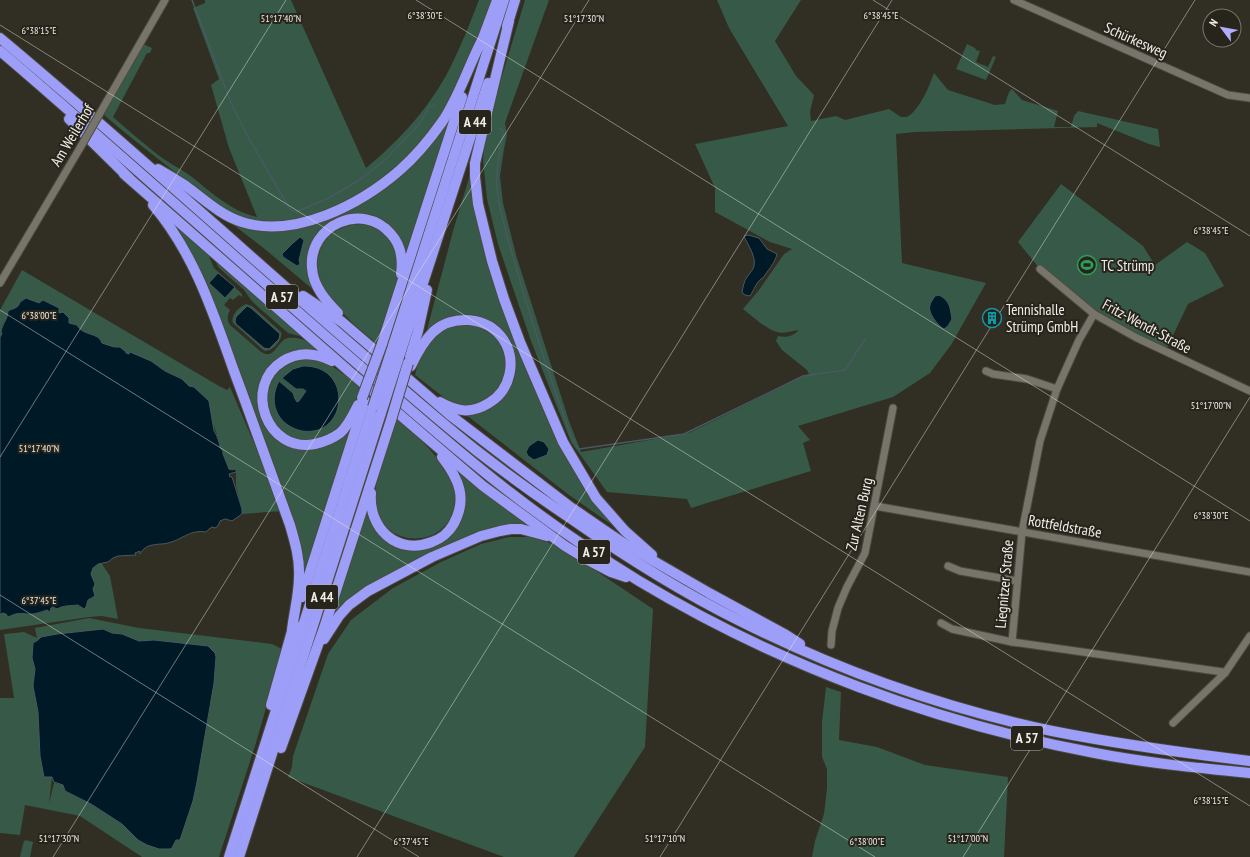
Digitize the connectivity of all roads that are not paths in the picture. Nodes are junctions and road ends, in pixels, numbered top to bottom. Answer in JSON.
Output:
{"nodes":[{"id":1,"x":165,"y":0,"type":"edge"},
{"id":2,"x":498,"y":0,"type":"edge"},
{"id":3,"x":504,"y":0,"type":"edge"},
{"id":4,"x":515,"y":0,"type":"edge"},
{"id":5,"x":1014,"y":0,"type":"edge"},
{"id":6,"x":508,"y":21,"type":"junction"},
{"id":7,"x":0,"y":38,"type":"edge"},
{"id":8,"x":482,"y":40,"type":"junction"},
{"id":9,"x":0,"y":51,"type":"edge"},
{"id":10,"x":20,"y":68,"type":"junction"},
{"id":11,"x":1250,"y":98,"type":"edge"},
{"id":12,"x":138,"y":158,"type":"junction"},
{"id":13,"x":124,"y":174,"type":"junction"},
{"id":14,"x":442,"y":223,"type":"junction"},
{"id":15,"x":1040,"y":269,"type":"dead end"},
{"id":16,"x":269,"y":272,"type":"junction"},
{"id":17,"x":0,"y":283,"type":"edge"},
{"id":18,"x":398,"y":294,"type":"junction"},
{"id":19,"x":1094,"y":314,"type":"junction"},
{"id":20,"x":367,"y":343,"type":"junction"},
{"id":21,"x":395,"y":354,"type":"junction"},
{"id":22,"x":410,"y":364,"type":"junction"},
{"id":23,"x":986,"y":371,"type":"dead end"},
{"id":24,"x":350,"y":372,"type":"junction"},
{"id":25,"x":1057,"y":389,"type":"junction"},
{"id":26,"x":1250,"y":391,"type":"edge"},
{"id":27,"x":426,"y":395,"type":"junction"},
{"id":28,"x":370,"y":405,"type":"junction"},
{"id":29,"x":893,"y":408,"type":"dead end"},
{"id":30,"x":422,"y":434,"type":"junction"},
{"id":31,"x":377,"y":466,"type":"junction"},
{"id":32,"x":875,"y":506,"type":"junction"},
{"id":33,"x":1022,"y":532,"type":"junction"},
{"id":34,"x":557,"y":540,"type":"junction"},
{"id":35,"x":948,"y":566,"type":"dead end"},
{"id":36,"x":1250,"y":572,"type":"edge"},
{"id":37,"x":678,"y":574,"type":"junction"},
{"id":38,"x":1017,"y":581,"type":"junction"},
{"id":39,"x":642,"y":582,"type":"junction"},
{"id":40,"x":941,"y":623,"type":"dead end"},
{"id":41,"x":292,"y":630,"type":"junction"},
{"id":42,"x":1250,"y":636,"type":"edge"},
{"id":43,"x":1012,"y":642,"type":"junction"},
{"id":44,"x":831,"y":645,"type":"dead end"},
{"id":45,"x":821,"y":658,"type":"junction"},
{"id":46,"x":312,"y":662,"type":"junction"},
{"id":47,"x":1225,"y":673,"type":"junction"},
{"id":48,"x":1173,"y":723,"type":"dead end"},
{"id":49,"x":1250,"y":760,"type":"edge"},
{"id":50,"x":258,"y":768,"type":"junction"},
{"id":51,"x":1250,"y":773,"type":"edge"},
{"id":52,"x":263,"y":781,"type":"junction"},
{"id":53,"x":229,"y":857,"type":"edge"},
{"id":54,"x":239,"y":857,"type":"edge"}],
"edges":[{"from":1,"to":17,"type":"street","name":"Am Weilerhof","bridge":true},
{"from":2,"to":8,"type":"highway"},
{"from":3,"to":21,"type":"highway","number":"A 44"},
{"from":4,"to":6,"type":"highway","number":"A 44"},
{"from":5,"to":11,"type":"street","name":"Schürkesweg"},
{"from":6,"to":14,"type":"highway","number":"A 44"},
{"from":6,"to":37,"type":"highway"},
{"from":7,"to":12,"type":"highway","number":"A 57"},
{"from":8,"to":12,"type":"highway"},
{"from":8,"to":18,"type":"highway"},
{"from":9,"to":10,"type":"highway","number":"A 57"},
{"from":10,"to":13,"type":"highway"},
{"from":10,"to":39,"type":"highway","number":"A 57"},
{"from":12,"to":16,"type":"highway","number":"A 57"},
{"from":13,"to":24,"type":"highway"},
{"from":13,"to":41,"type":"highway"},
{"from":14,"to":21,"type":"highway","number":"A 44"},
{"from":14,"to":22,"type":"highway"},
{"from":15,"to":19,"type":"street","name":"Fritz-Wendt-Straße"},
{"from":16,"to":20,"type":"highway"},
{"from":16,"to":45,"type":"highway","number":"A 57"},
{"from":18,"to":20,"type":"highway"},
{"from":18,"to":28,"type":"highway","bridge":true},
{"from":19,"to":25,"type":"street","name":"Liegnitzer Straße"},
{"from":19,"to":26,"type":"street","name":"Fritz-Wendt-Straße"},
{"from":20,"to":27,"type":"highway"},
{"from":21,"to":28,"type":"highway","number":"A 44","bridge":true},
{"from":22,"to":27,"type":"highway"},
{"from":22,"to":31,"type":"highway","bridge":true},
{"from":23,"to":25,"type":"street"},
{"from":24,"to":28,"type":"highway"},
{"from":24,"to":30,"type":"highway"},
{"from":25,"to":33,"type":"street","name":"Liegnitzer Straße"},
{"from":27,"to":37,"type":"highway"},
{"from":28,"to":41,"type":"highway"},
{"from":28,"to":50,"type":"highway","number":"A 44"},
{"from":28,"to":52,"type":"highway","number":"A 44"},
{"from":29,"to":32,"type":"street","name":"Zur Alten Burg"},
{"from":30,"to":31,"type":"highway"},
{"from":30,"to":34,"type":"highway"},
{"from":31,"to":46,"type":"highway"},
{"from":32,"to":33,"type":"street","name":"Rottfeldstraße"},
{"from":32,"to":44,"type":"street","name":"Zur Alten Burg"},
{"from":33,"to":36,"type":"street","name":"Rottfeldstraße"},
{"from":33,"to":38,"type":"street","name":"Liegnitzer Straße"},
{"from":34,"to":39,"type":"highway"},
{"from":34,"to":46,"type":"highway"},
{"from":35,"to":38,"type":"street"},
{"from":37,"to":45,"type":"highway"},
{"from":38,"to":43,"type":"street","name":"Liegnitzer Straße"},
{"from":39,"to":51,"type":"highway","number":"A 57"},
{"from":40,"to":43,"type":"street"},
{"from":41,"to":50,"type":"highway"},
{"from":42,"to":47,"type":"street"},
{"from":43,"to":47,"type":"street","name":"Liegnitzer Straße"},
{"from":45,"to":49,"type":"highway","number":"A 57"},
{"from":46,"to":52,"type":"highway"},
{"from":47,"to":48,"type":"street"},
{"from":50,"to":53,"type":"highway","number":"A 44"},
{"from":52,"to":54,"type":"highway","number":"A 44"}]}
